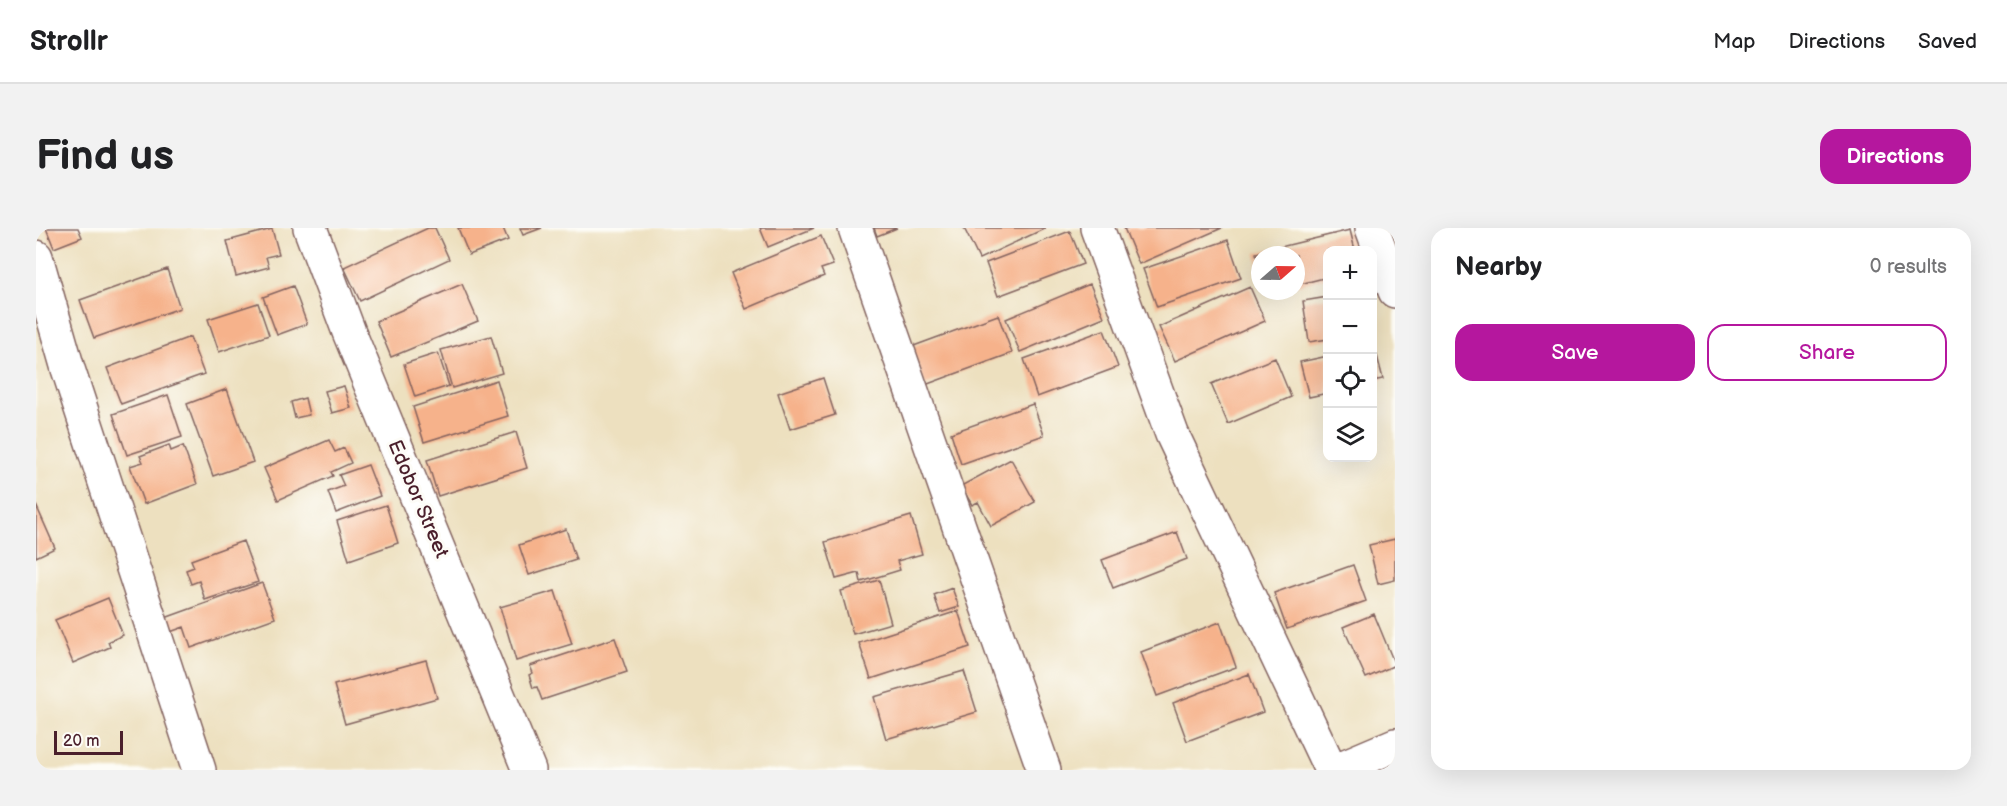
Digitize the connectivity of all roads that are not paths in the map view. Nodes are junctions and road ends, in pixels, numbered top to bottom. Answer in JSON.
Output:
{"nodes":[{"id":1,"x":310,"y":228,"type":"edge"},
{"id":2,"x":855,"y":228,"type":"edge"},
{"id":3,"x":1097,"y":228,"type":"edge"},
{"id":4,"x":1372,"y":228,"type":"edge"},
{"id":5,"x":36,"y":257,"type":"edge"},
{"id":6,"x":1395,"y":291,"type":"edge"},
{"id":7,"x":1395,"y":745,"type":"edge"},
{"id":8,"x":199,"y":770,"type":"edge"},
{"id":9,"x":529,"y":770,"type":"edge"},
{"id":10,"x":1044,"y":770,"type":"edge"},
{"id":11,"x":1331,"y":770,"type":"edge"},
{"id":12,"x":1336,"y":770,"type":"edge"}],
"edges":[{"from":1,"to":9,"type":"street","name":"Edobor Street"},
{"from":2,"to":10,"type":"street"},
{"from":3,"to":11,"type":"street"},
{"from":4,"to":6,"type":"street"},
{"from":5,"to":8,"type":"street"},
{"from":7,"to":12,"type":"street"}]}
